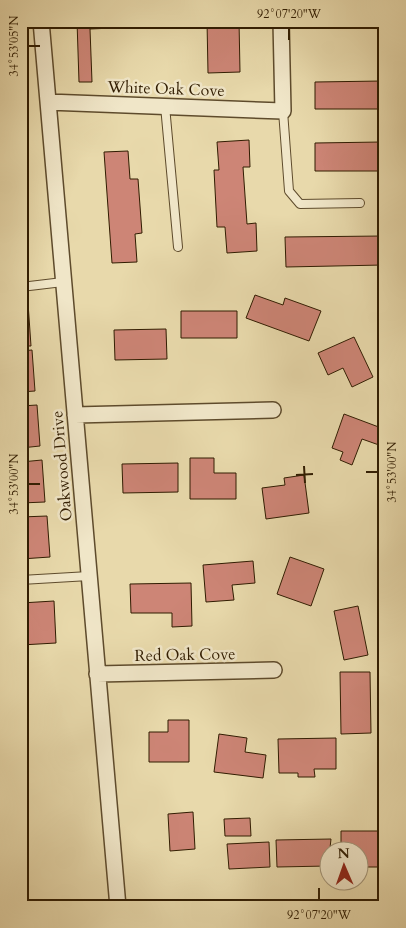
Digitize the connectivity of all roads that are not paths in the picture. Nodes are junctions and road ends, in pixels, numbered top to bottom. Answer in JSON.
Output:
{"nodes":[{"id":1,"x":40,"y":21,"type":"edge"},
{"id":2,"x":281,"y":21,"type":"edge"},
{"id":3,"x":48,"y":102,"type":"junction"},
{"id":4,"x":165,"y":106,"type":"junction"},
{"id":5,"x":283,"y":111,"type":"junction"},
{"id":6,"x":360,"y":203,"type":"dead end"},
{"id":7,"x":178,"y":247,"type":"dead end"},
{"id":8,"x":63,"y":282,"type":"junction"},
{"id":9,"x":21,"y":287,"type":"edge"},
{"id":10,"x":273,"y":410,"type":"dead end"},
{"id":11,"x":75,"y":415,"type":"junction"},
{"id":12,"x":89,"y":576,"type":"junction"},
{"id":13,"x":21,"y":580,"type":"edge"},
{"id":14,"x":274,"y":670,"type":"dead end"},
{"id":15,"x":97,"y":674,"type":"junction"},
{"id":16,"x":118,"y":907,"type":"edge"}],
"edges":[{"from":1,"to":3,"type":"street","name":"Oakwood Drive"},
{"from":2,"to":5,"type":"street"},
{"from":3,"to":4,"type":"street","name":"White Oak Cove"},
{"from":3,"to":8,"type":"street","name":"Oakwood Drive"},
{"from":4,"to":5,"type":"street","name":"White Oak Cove"},
{"from":4,"to":7,"type":"lane"},
{"from":5,"to":6,"type":"lane"},
{"from":8,"to":9,"type":"lane"},
{"from":8,"to":11,"type":"street","name":"Oakwood Drive"},
{"from":10,"to":11,"type":"street"},
{"from":11,"to":12,"type":"street","name":"Oakwood Drive"},
{"from":12,"to":13,"type":"lane"},
{"from":12,"to":15,"type":"street","name":"Oakwood Drive"},
{"from":14,"to":15,"type":"street","name":"Red Oak Cove"},
{"from":15,"to":16,"type":"street","name":"Oakwood Drive"}]}
